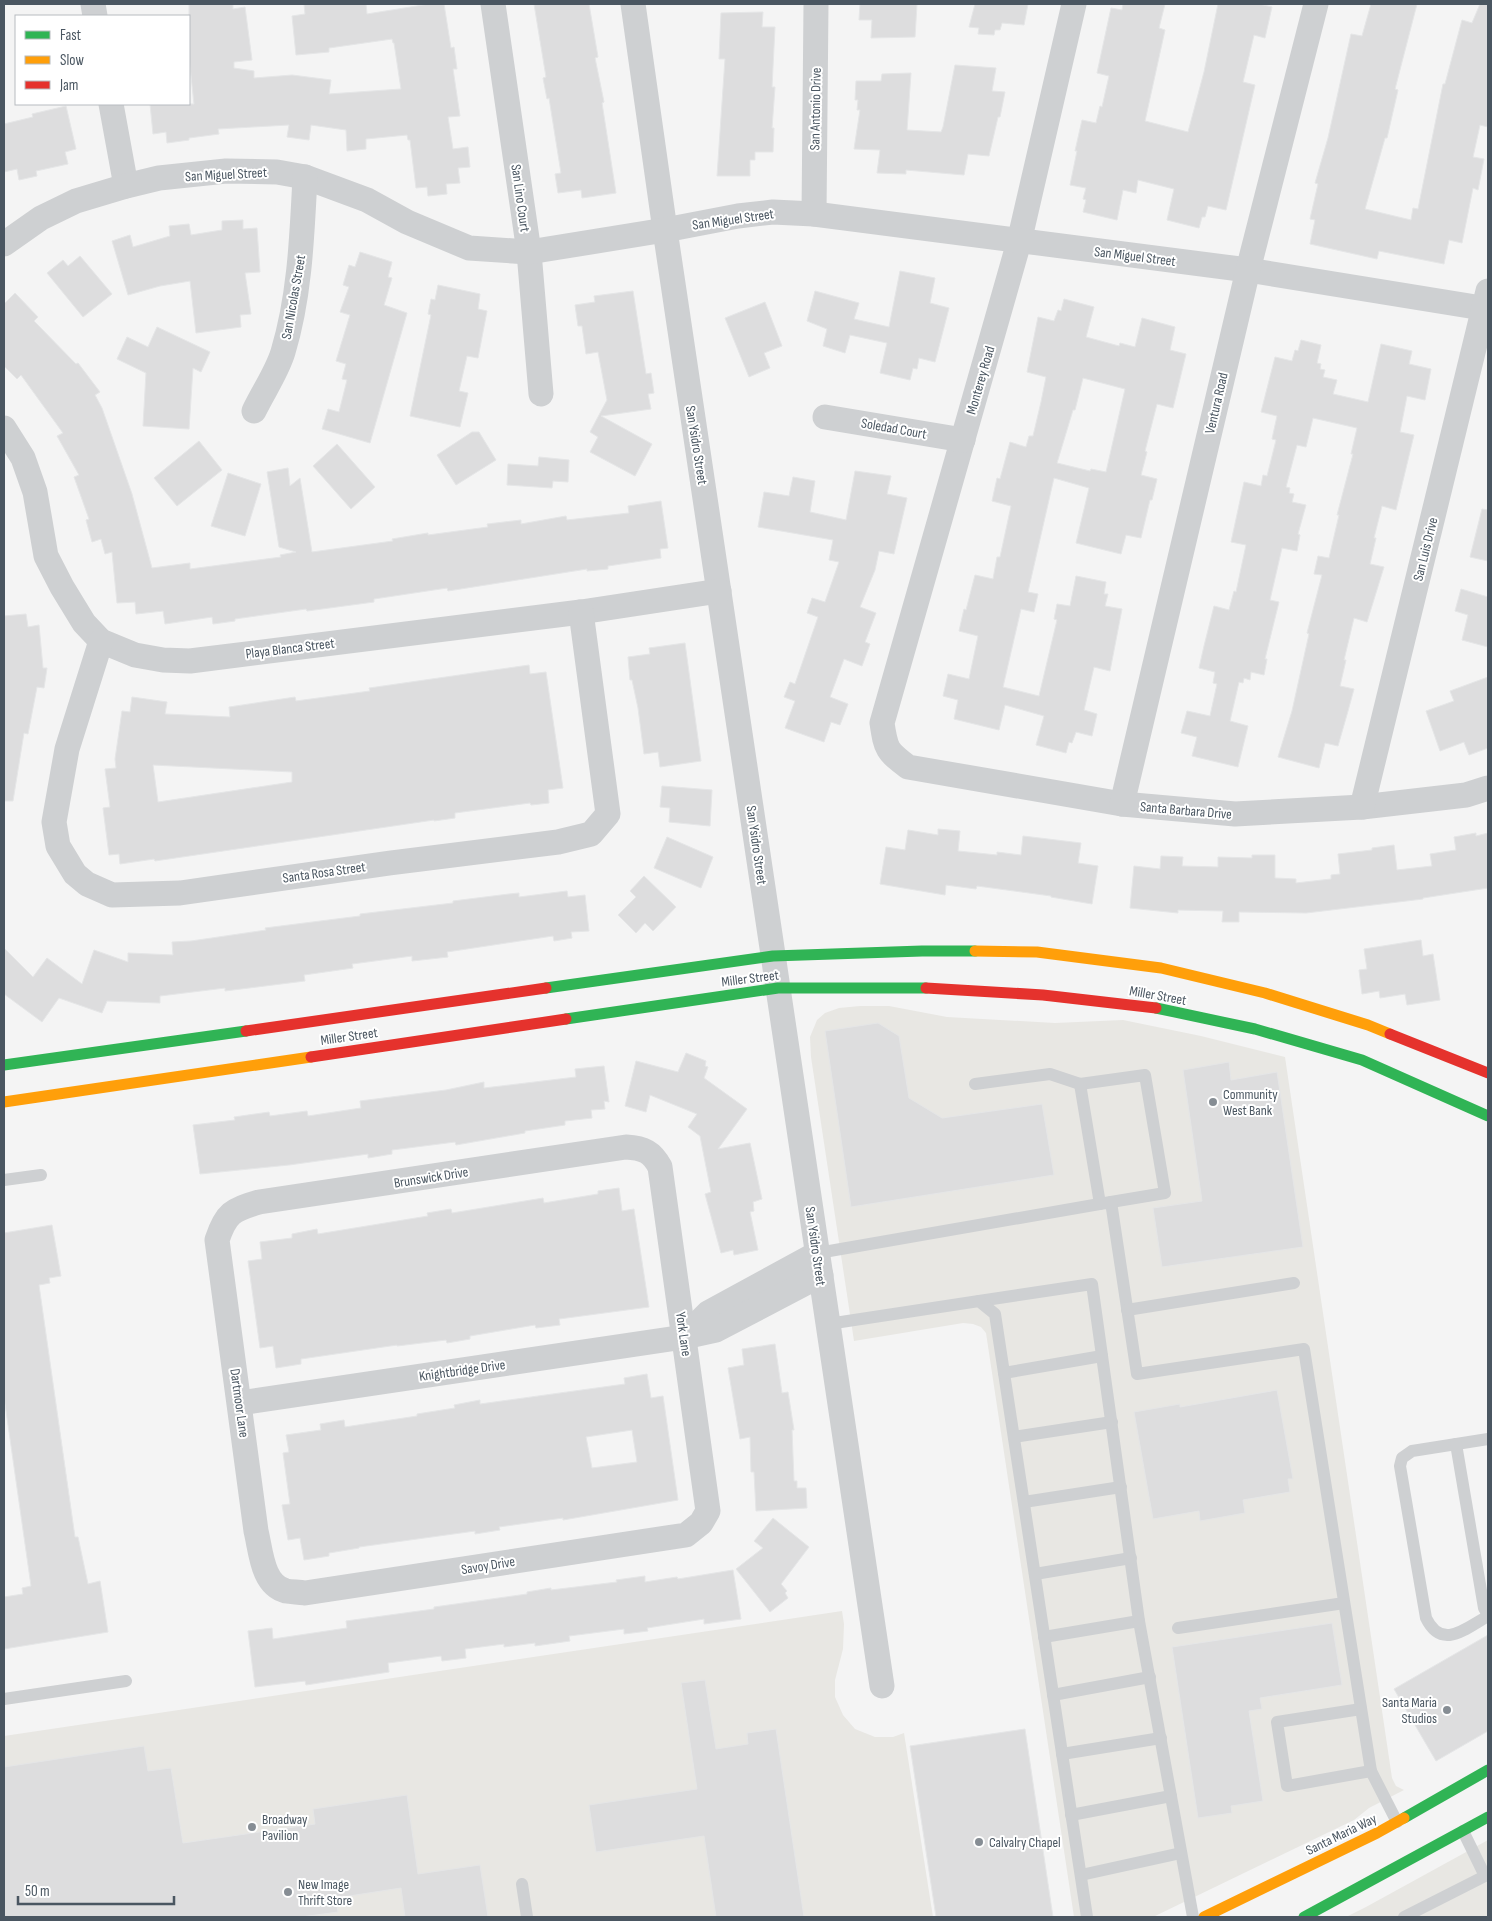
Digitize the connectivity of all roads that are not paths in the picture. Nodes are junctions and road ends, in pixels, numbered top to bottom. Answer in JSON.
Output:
{"nodes":[{"id":1,"x":493,"y":4,"type":"edge"},
{"id":2,"x":633,"y":4,"type":"edge"},
{"id":3,"x":816,"y":4,"type":"edge"},
{"id":4,"x":1074,"y":4,"type":"edge"},
{"id":5,"x":1316,"y":4,"type":"edge"},
{"id":6,"x":111,"y":105,"type":"edge"},
{"id":7,"x":306,"y":177,"type":"junction"},
{"id":8,"x":126,"y":186,"type":"junction"},
{"id":9,"x":814,"y":214,"type":"junction"},
{"id":10,"x":665,"y":230,"type":"junction"},
{"id":11,"x":1019,"y":242,"type":"junction"},
{"id":12,"x":4,"y":244,"type":"edge"},
{"id":13,"x":529,"y":252,"type":"junction"},
{"id":14,"x":1248,"y":270,"type":"junction"},
{"id":15,"x":1487,"y":302,"type":"edge"},
{"id":16,"x":542,"y":394,"type":"dead end"},
{"id":17,"x":254,"y":410,"type":"dead end"},
{"id":18,"x":825,"y":417,"type":"dead end"},
{"id":19,"x":4,"y":428,"type":"edge"},
{"id":20,"x":963,"y":440,"type":"junction"},
{"id":21,"x":719,"y":591,"type":"junction"},
{"id":22,"x":581,"y":612,"type":"junction"},
{"id":23,"x":101,"y":641,"type":"junction"},
{"id":24,"x":890,"y":753,"type":"joint"},
{"id":25,"x":1488,"y":788,"type":"edge"},
{"id":26,"x":1122,"y":804,"type":"junction"},
{"id":27,"x":1362,"y":807,"type":"junction"},
{"id":28,"x":773,"y":956,"type":"junction"},
{"id":29,"x":778,"y":988,"type":"junction"},
{"id":30,"x":4,"y":1065,"type":"edge"},
{"id":31,"x":1488,"y":1073,"type":"edge"},
{"id":32,"x":975,"y":1084,"type":"dead end"},
{"id":33,"x":1080,"y":1084,"type":"junction"},
{"id":34,"x":4,"y":1102,"type":"edge"},
{"id":35,"x":1488,"y":1116,"type":"edge"},
{"id":36,"x":644,"y":1150,"type":"joint"},
{"id":37,"x":41,"y":1175,"type":"dead end"},
{"id":38,"x":4,"y":1180,"type":"edge"},
{"id":39,"x":1105,"y":1203,"type":"junction"},
{"id":40,"x":223,"y":1222,"type":"joint"},
{"id":41,"x":819,"y":1264,"type":"junction"},
{"id":42,"x":1294,"y":1283,"type":"dead end"},
{"id":43,"x":979,"y":1301,"type":"junction"},
{"id":44,"x":1127,"y":1310,"type":"junction"},
{"id":45,"x":828,"y":1324,"type":"junction"},
{"id":46,"x":684,"y":1337,"type":"junction"},
{"id":47,"x":1102,"y":1356,"type":"junction"},
{"id":48,"x":1004,"y":1373,"type":"junction"},
{"id":49,"x":240,"y":1403,"type":"junction"},
{"id":50,"x":1112,"y":1422,"type":"junction"},
{"id":51,"x":1014,"y":1437,"type":"junction"},
{"id":52,"x":1488,"y":1439,"type":"edge"},
{"id":53,"x":1456,"y":1444,"type":"junction"},
{"id":54,"x":1120,"y":1487,"type":"junction"},
{"id":55,"x":1024,"y":1502,"type":"junction"},
{"id":56,"x":701,"y":1523,"type":"joint"},
{"id":57,"x":1131,"y":1558,"type":"junction"},
{"id":58,"x":1034,"y":1574,"type":"junction"},
{"id":59,"x":272,"y":1584,"type":"joint"},
{"id":60,"x":1344,"y":1603,"type":"junction"},
{"id":61,"x":1488,"y":1615,"type":"edge"},
{"id":62,"x":1139,"y":1621,"type":"junction"},
{"id":63,"x":1178,"y":1628,"type":"dead end"},
{"id":64,"x":1044,"y":1637,"type":"junction"},
{"id":65,"x":1150,"y":1677,"type":"junction"},
{"id":66,"x":126,"y":1681,"type":"dead end"},
{"id":67,"x":882,"y":1686,"type":"dead end"},
{"id":68,"x":1053,"y":1695,"type":"junction"},
{"id":69,"x":4,"y":1699,"type":"edge"},
{"id":70,"x":1361,"y":1709,"type":"junction"},
{"id":71,"x":1161,"y":1738,"type":"junction"},
{"id":72,"x":1062,"y":1754,"type":"junction"},
{"id":73,"x":1488,"y":1770,"type":"edge"},
{"id":74,"x":1371,"y":1771,"type":"junction"},
{"id":75,"x":1171,"y":1796,"type":"junction"},
{"id":76,"x":1071,"y":1815,"type":"junction"},
{"id":77,"x":1488,"y":1817,"type":"edge"},
{"id":78,"x":1397,"y":1822,"type":"junction"},
{"id":79,"x":1463,"y":1831,"type":"junction"},
{"id":80,"x":1181,"y":1853,"type":"junction"},
{"id":81,"x":1081,"y":1876,"type":"junction"},
{"id":82,"x":1487,"y":1878,"type":"edge"},
{"id":83,"x":522,"y":1884,"type":"dead end"},
{"id":84,"x":527,"y":1917,"type":"edge"},
{"id":85,"x":1087,"y":1917,"type":"edge"},
{"id":86,"x":1193,"y":1917,"type":"edge"},
{"id":87,"x":1204,"y":1917,"type":"edge"},
{"id":88,"x":1304,"y":1917,"type":"edge"},
{"id":89,"x":1404,"y":1917,"type":"edge"}],
"edges":[{"from":1,"to":13,"type":"street","name":"San Lino Court"},
{"from":2,"to":10,"type":"street","name":"San Ysidro Street"},
{"from":3,"to":9,"type":"street","name":"San Antonio Drive"},
{"from":4,"to":11,"type":"street","name":"Monterey Road"},
{"from":5,"to":14,"type":"street","name":"Ventura Road"},
{"from":6,"to":8,"type":"street"},
{"from":7,"to":8,"type":"street","name":"San Miguel Street"},
{"from":7,"to":13,"type":"street","name":"San Miguel Street"},
{"from":7,"to":17,"type":"street","name":"San Nicolas Street"},
{"from":8,"to":12,"type":"street","name":"San Miguel Street"},
{"from":9,"to":10,"type":"street","name":"San Miguel Street"},
{"from":9,"to":11,"type":"street","name":"San Miguel Street"},
{"from":10,"to":13,"type":"street","name":"San Miguel Street"},
{"from":10,"to":21,"type":"street","name":"San Ysidro Street"},
{"from":11,"to":14,"type":"street","name":"San Miguel Street"},
{"from":11,"to":20,"type":"street","name":"Monterey Road"},
{"from":13,"to":16,"type":"street","name":"San Lino Court"},
{"from":14,"to":15,"type":"street","name":"San Miguel Street"},
{"from":14,"to":26,"type":"street","name":"Ventura Road"},
{"from":15,"to":27,"type":"street","name":"San Luis Drive"},
{"from":18,"to":20,"type":"street","name":"Soledad Court"},
{"from":19,"to":23,"type":"street","name":"Playa Blanca Street"},
{"from":20,"to":24,"type":"street","name":"Monterey Road"},
{"from":21,"to":22,"type":"street","name":"Playa Blanca Street"},
{"from":21,"to":28,"type":"street","name":"San Ysidro Street"},
{"from":22,"to":23,"type":"street","name":"Playa Blanca Street"},
{"from":22,"to":23,"type":"street","name":"Santa Rosa Street"},
{"from":24,"to":26,"type":"street","name":"Santa Barbara Drive"},
{"from":25,"to":27,"type":"street","name":"Santa Barbara Drive"},
{"from":26,"to":27,"type":"street","name":"Santa Barbara Drive"},
{"from":28,"to":29,"type":"street","name":"San Ysidro Street"},
{"from":28,"to":30,"type":"street","name":"Miller Street"},
{"from":28,"to":31,"type":"street","name":"Miller Street"},
{"from":29,"to":34,"type":"street","name":"Miller Street"},
{"from":29,"to":35,"type":"street","name":"Miller Street"},
{"from":29,"to":41,"type":"street","name":"San Ysidro Street"},
{"from":32,"to":33,"type":"lane"},
{"from":33,"to":39,"type":"lane"},
{"from":33,"to":39,"type":"lane"},
{"from":36,"to":40,"type":"street","name":"Brunswick Drive"},
{"from":36,"to":46,"type":"street","name":"York Lane"},
{"from":37,"to":38,"type":"lane"},
{"from":39,"to":41,"type":"lane"},
{"from":39,"to":44,"type":"lane"},
{"from":40,"to":49,"type":"street","name":"Dartmoor Lane"},
{"from":41,"to":45,"type":"street","name":"San Ysidro Street"},
{"from":41,"to":46,"type":"street"},
{"from":42,"to":44,"type":"lane"},
{"from":43,"to":45,"type":"lane"},
{"from":43,"to":47,"type":"lane"},
{"from":43,"to":48,"type":"lane"},
{"from":44,"to":60,"type":"lane"},
{"from":45,"to":67,"type":"street","name":"San Ysidro Street"},
{"from":46,"to":49,"type":"street","name":"Knightbridge Drive"},
{"from":46,"to":56,"type":"street","name":"York Lane"},
{"from":47,"to":48,"type":"lane"},
{"from":47,"to":50,"type":"lane"},
{"from":48,"to":51,"type":"lane"},
{"from":49,"to":59,"type":"street","name":"Dartmoor Lane"},
{"from":50,"to":51,"type":"lane"},
{"from":50,"to":54,"type":"lane"},
{"from":51,"to":55,"type":"lane"},
{"from":52,"to":53,"type":"lane"},
{"from":53,"to":61,"type":"lane"},
{"from":53,"to":61,"type":"lane"},
{"from":54,"to":55,"type":"lane"},
{"from":54,"to":57,"type":"lane"},
{"from":55,"to":58,"type":"lane"},
{"from":56,"to":59,"type":"street","name":"Savoy Drive"},
{"from":57,"to":58,"type":"lane"},
{"from":57,"to":62,"type":"lane"},
{"from":58,"to":64,"type":"lane"},
{"from":60,"to":63,"type":"lane"},
{"from":60,"to":70,"type":"lane"},
{"from":62,"to":64,"type":"lane"},
{"from":62,"to":65,"type":"lane"},
{"from":64,"to":68,"type":"lane"},
{"from":65,"to":68,"type":"lane"},
{"from":65,"to":71,"type":"lane"},
{"from":66,"to":69,"type":"lane"},
{"from":68,"to":72,"type":"lane"},
{"from":70,"to":74,"type":"lane"},
{"from":70,"to":74,"type":"lane"},
{"from":71,"to":72,"type":"lane"},
{"from":71,"to":75,"type":"lane"},
{"from":72,"to":76,"type":"lane"},
{"from":73,"to":78,"type":"street","name":"Santa Maria Way"},
{"from":74,"to":78,"type":"lane"},
{"from":75,"to":76,"type":"lane"},
{"from":75,"to":80,"type":"lane"},
{"from":76,"to":81,"type":"lane"},
{"from":77,"to":79,"type":"street"},
{"from":78,"to":87,"type":"street","name":"Santa Maria Way"},
{"from":79,"to":82,"type":"lane"},
{"from":79,"to":88,"type":"street"},
{"from":80,"to":81,"type":"lane"},
{"from":80,"to":86,"type":"lane"},
{"from":81,"to":85,"type":"lane"},
{"from":82,"to":89,"type":"lane"},
{"from":83,"to":84,"type":"lane"}]}
